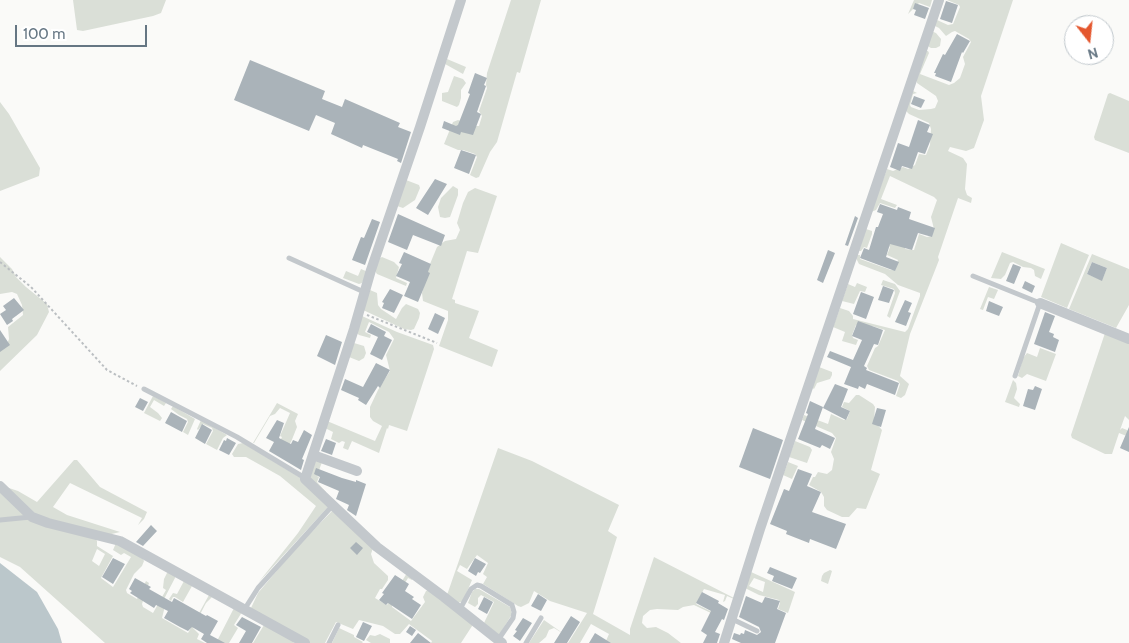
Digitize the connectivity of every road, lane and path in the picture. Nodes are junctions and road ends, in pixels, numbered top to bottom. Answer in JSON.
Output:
{"nodes":[{"id":1,"x":461,"y":0,"type":"edge"},
{"id":2,"x":938,"y":0,"type":"edge"},
{"id":3,"x":289,"y":258,"type":"dead end"},
{"id":4,"x":0,"y":262,"type":"edge"},
{"id":5,"x":973,"y":276,"type":"dead end"},
{"id":6,"x":365,"y":292,"type":"junction"},
{"id":7,"x":1040,"y":304,"type":"junction"},
{"id":8,"x":359,"y":312,"type":"junction"},
{"id":9,"x":1129,"y":339,"type":"edge"},
{"id":10,"x":437,"y":343,"type":"dead end"},
{"id":11,"x":1015,"y":376,"type":"dead end"},
{"id":12,"x":144,"y":389,"type":"joint"},
{"id":13,"x":313,"y":455,"type":"junction"},
{"id":14,"x":357,"y":471,"type":"dead end"},
{"id":15,"x":305,"y":479,"type":"junction"},
{"id":16,"x":0,"y":486,"type":"edge"},
{"id":17,"x":334,"y":505,"type":"junction"},
{"id":18,"x":32,"y":517,"type":"junction"},
{"id":19,"x":0,"y":520,"type":"edge"},
{"id":20,"x":460,"y":609,"type":"junction"},
{"id":21,"x":244,"y":610,"type":"junction"},
{"id":22,"x":541,"y":618,"type":"dead end"},
{"id":23,"x":732,"y":619,"type":"junction"},
{"id":24,"x":338,"y":625,"type":"dead end"},
{"id":25,"x":757,"y":631,"type":"dead end"},
{"id":26,"x":500,"y":641,"type":"edge"},
{"id":27,"x":304,"y":643,"type":"edge"},
{"id":28,"x":329,"y":643,"type":"edge"},
{"id":29,"x":526,"y":643,"type":"edge"},
{"id":30,"x":724,"y":643,"type":"edge"}],
"edges":[{"from":1,"to":6,"type":"street"},
{"from":2,"to":23,"type":"street"},
{"from":3,"to":6,"type":"lane"},
{"from":4,"to":12,"type":"path"},
{"from":5,"to":7,"type":"lane"},
{"from":6,"to":8,"type":"street"},
{"from":7,"to":9,"type":"street"},
{"from":7,"to":11,"type":"lane"},
{"from":8,"to":10,"type":"path"},
{"from":8,"to":13,"type":"street"},
{"from":12,"to":15,"type":"lane"},
{"from":13,"to":14,"type":"street"},
{"from":13,"to":15,"type":"street"},
{"from":15,"to":17,"type":"street"},
{"from":16,"to":18,"type":"street"},
{"from":17,"to":20,"type":"street"},
{"from":17,"to":21,"type":"lane"},
{"from":18,"to":19,"type":"lane"},
{"from":18,"to":21,"type":"street"},
{"from":20,"to":26,"type":"street"},
{"from":20,"to":26,"type":"lane"},
{"from":21,"to":27,"type":"street"},
{"from":22,"to":29,"type":"lane"},
{"from":23,"to":25,"type":"lane"},
{"from":23,"to":30,"type":"street"},
{"from":24,"to":28,"type":"lane"}]}
